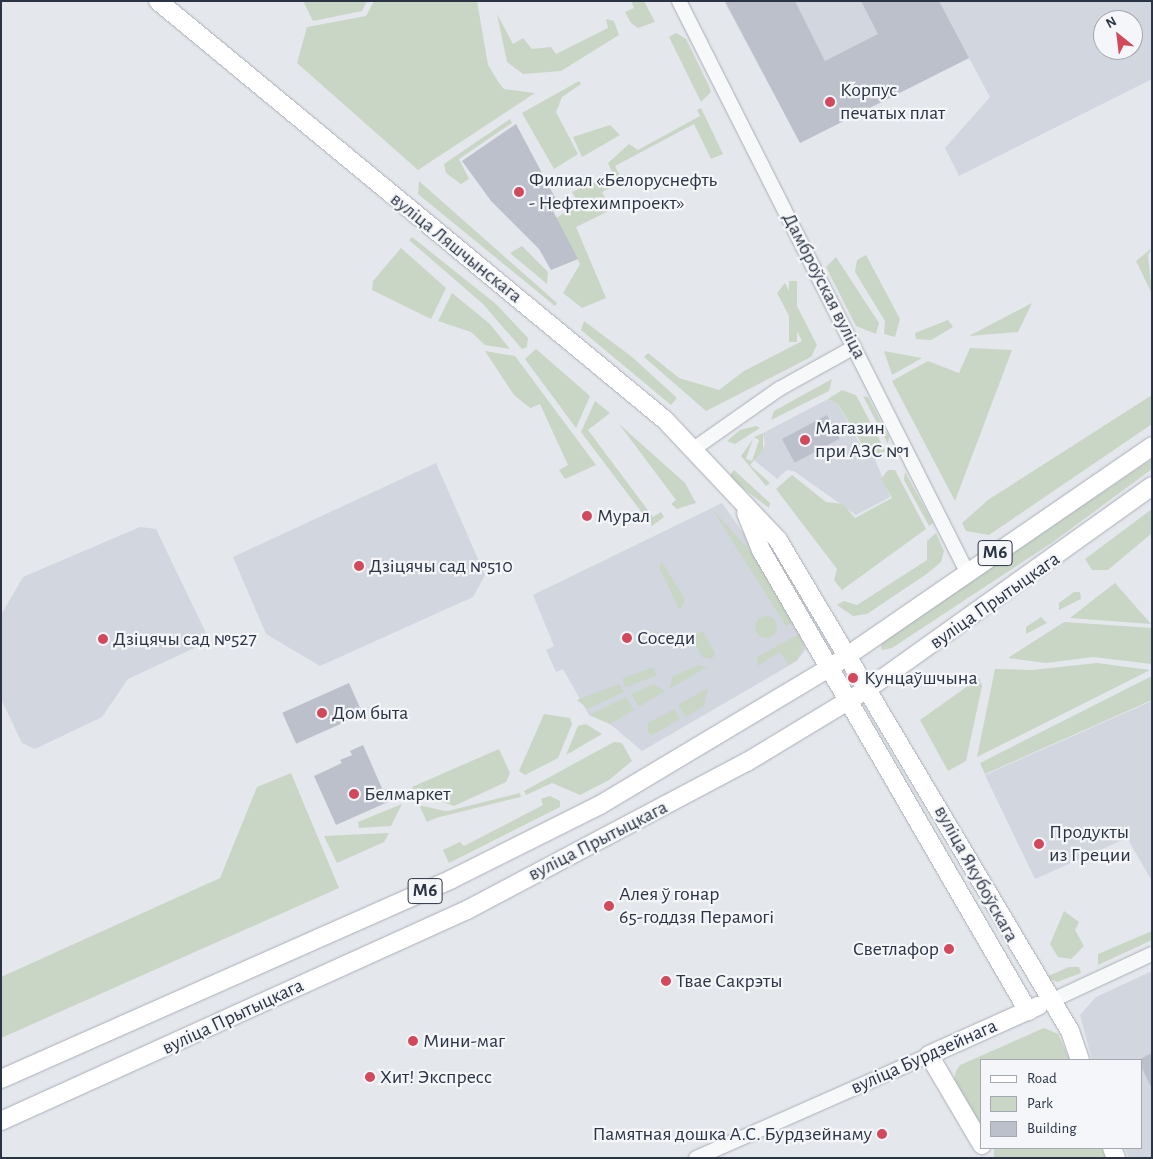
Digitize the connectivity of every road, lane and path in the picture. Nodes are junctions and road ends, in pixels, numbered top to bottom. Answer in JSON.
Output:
{"nodes":[{"id":1,"x":158,"y":1,"type":"edge"},
{"id":2,"x":679,"y":1,"type":"edge"},
{"id":3,"x":854,"y":347,"type":"junction"},
{"id":4,"x":1152,"y":446,"type":"edge"},
{"id":5,"x":695,"y":448,"type":"junction"},
{"id":6,"x":1152,"y":486,"type":"edge"},
{"id":7,"x":743,"y":506,"type":"junction"},
{"id":8,"x":967,"y":572,"type":"junction"},
{"id":9,"x":849,"y":655,"type":"junction"},
{"id":10,"x":831,"y":667,"type":"junction"},
{"id":11,"x":869,"y":688,"type":"junction"},
{"id":12,"x":851,"y":700,"type":"junction"},
{"id":13,"x":1152,"y":954,"type":"edge"},
{"id":14,"x":1051,"y":1000,"type":"junction"},
{"id":15,"x":1028,"y":1011,"type":"junction"},
{"id":16,"x":928,"y":1055,"type":"junction"},
{"id":17,"x":1080,"y":1059,"type":"edge"},
{"id":18,"x":1,"y":1079,"type":"edge"},
{"id":19,"x":1,"y":1122,"type":"edge"},
{"id":20,"x":980,"y":1141,"type":"edge"},
{"id":21,"x":696,"y":1158,"type":"edge"}],
"edges":[{"from":1,"to":5,"type":"main road","name":"вуліца Ляшчынскага"},
{"from":2,"to":3,"type":"street","name":"Дамброўская вуліца"},
{"from":3,"to":5,"type":"street"},
{"from":3,"to":8,"type":"street","name":"Дамброўская вуліца"},
{"from":4,"to":8,"type":"main road","name":"вуліца Прытыцкага","number":"М6"},
{"from":5,"to":7,"type":"main road","name":"вуліца Ляшчынскага"},
{"from":6,"to":11,"type":"main road","name":"вуліца Прытыцкага","number":"М6"},
{"from":7,"to":9,"type":"main road","name":"вуліца Ляшчынскага"},
{"from":7,"to":10,"type":"main road","name":"вуліца Ляшчынскага"},
{"from":8,"to":9,"type":"main road","name":"вуліца Прытыцкага","number":"М6"},
{"from":9,"to":10,"type":"main road","name":"вуліца Прытыцкага","number":"М6"},
{"from":9,"to":11,"type":"main road","name":"вуліца Ляшчынскага"},
{"from":10,"to":12,"type":"main road","name":"вуліца Ляшчынскага"},
{"from":10,"to":18,"type":"main road","name":"вуліца Прытыцкага","number":"М6"},
{"from":11,"to":12,"type":"main road","name":"вуліца Прытыцкага","number":"М6"},
{"from":11,"to":14,"type":"main road","name":"вуліца Якубоўскага"},
{"from":12,"to":15,"type":"main road","name":"вуліца Якубоўскага"},
{"from":12,"to":19,"type":"main road","name":"вуліца Прытыцкага","number":"М6"},
{"from":13,"to":14,"type":"street","name":"вуліца Бурдзейнага"},
{"from":14,"to":15,"type":"main road","name":"вуліца Бурдзейнага"},
{"from":14,"to":17,"type":"main road","name":"вуліца Якубоўскага"},
{"from":15,"to":16,"type":"main road","name":"вуліца Бурдзейнага"},
{"from":16,"to":20,"type":"main road"},
{"from":16,"to":21,"type":"street","name":"вуліца Бурдзейнага"}]}
